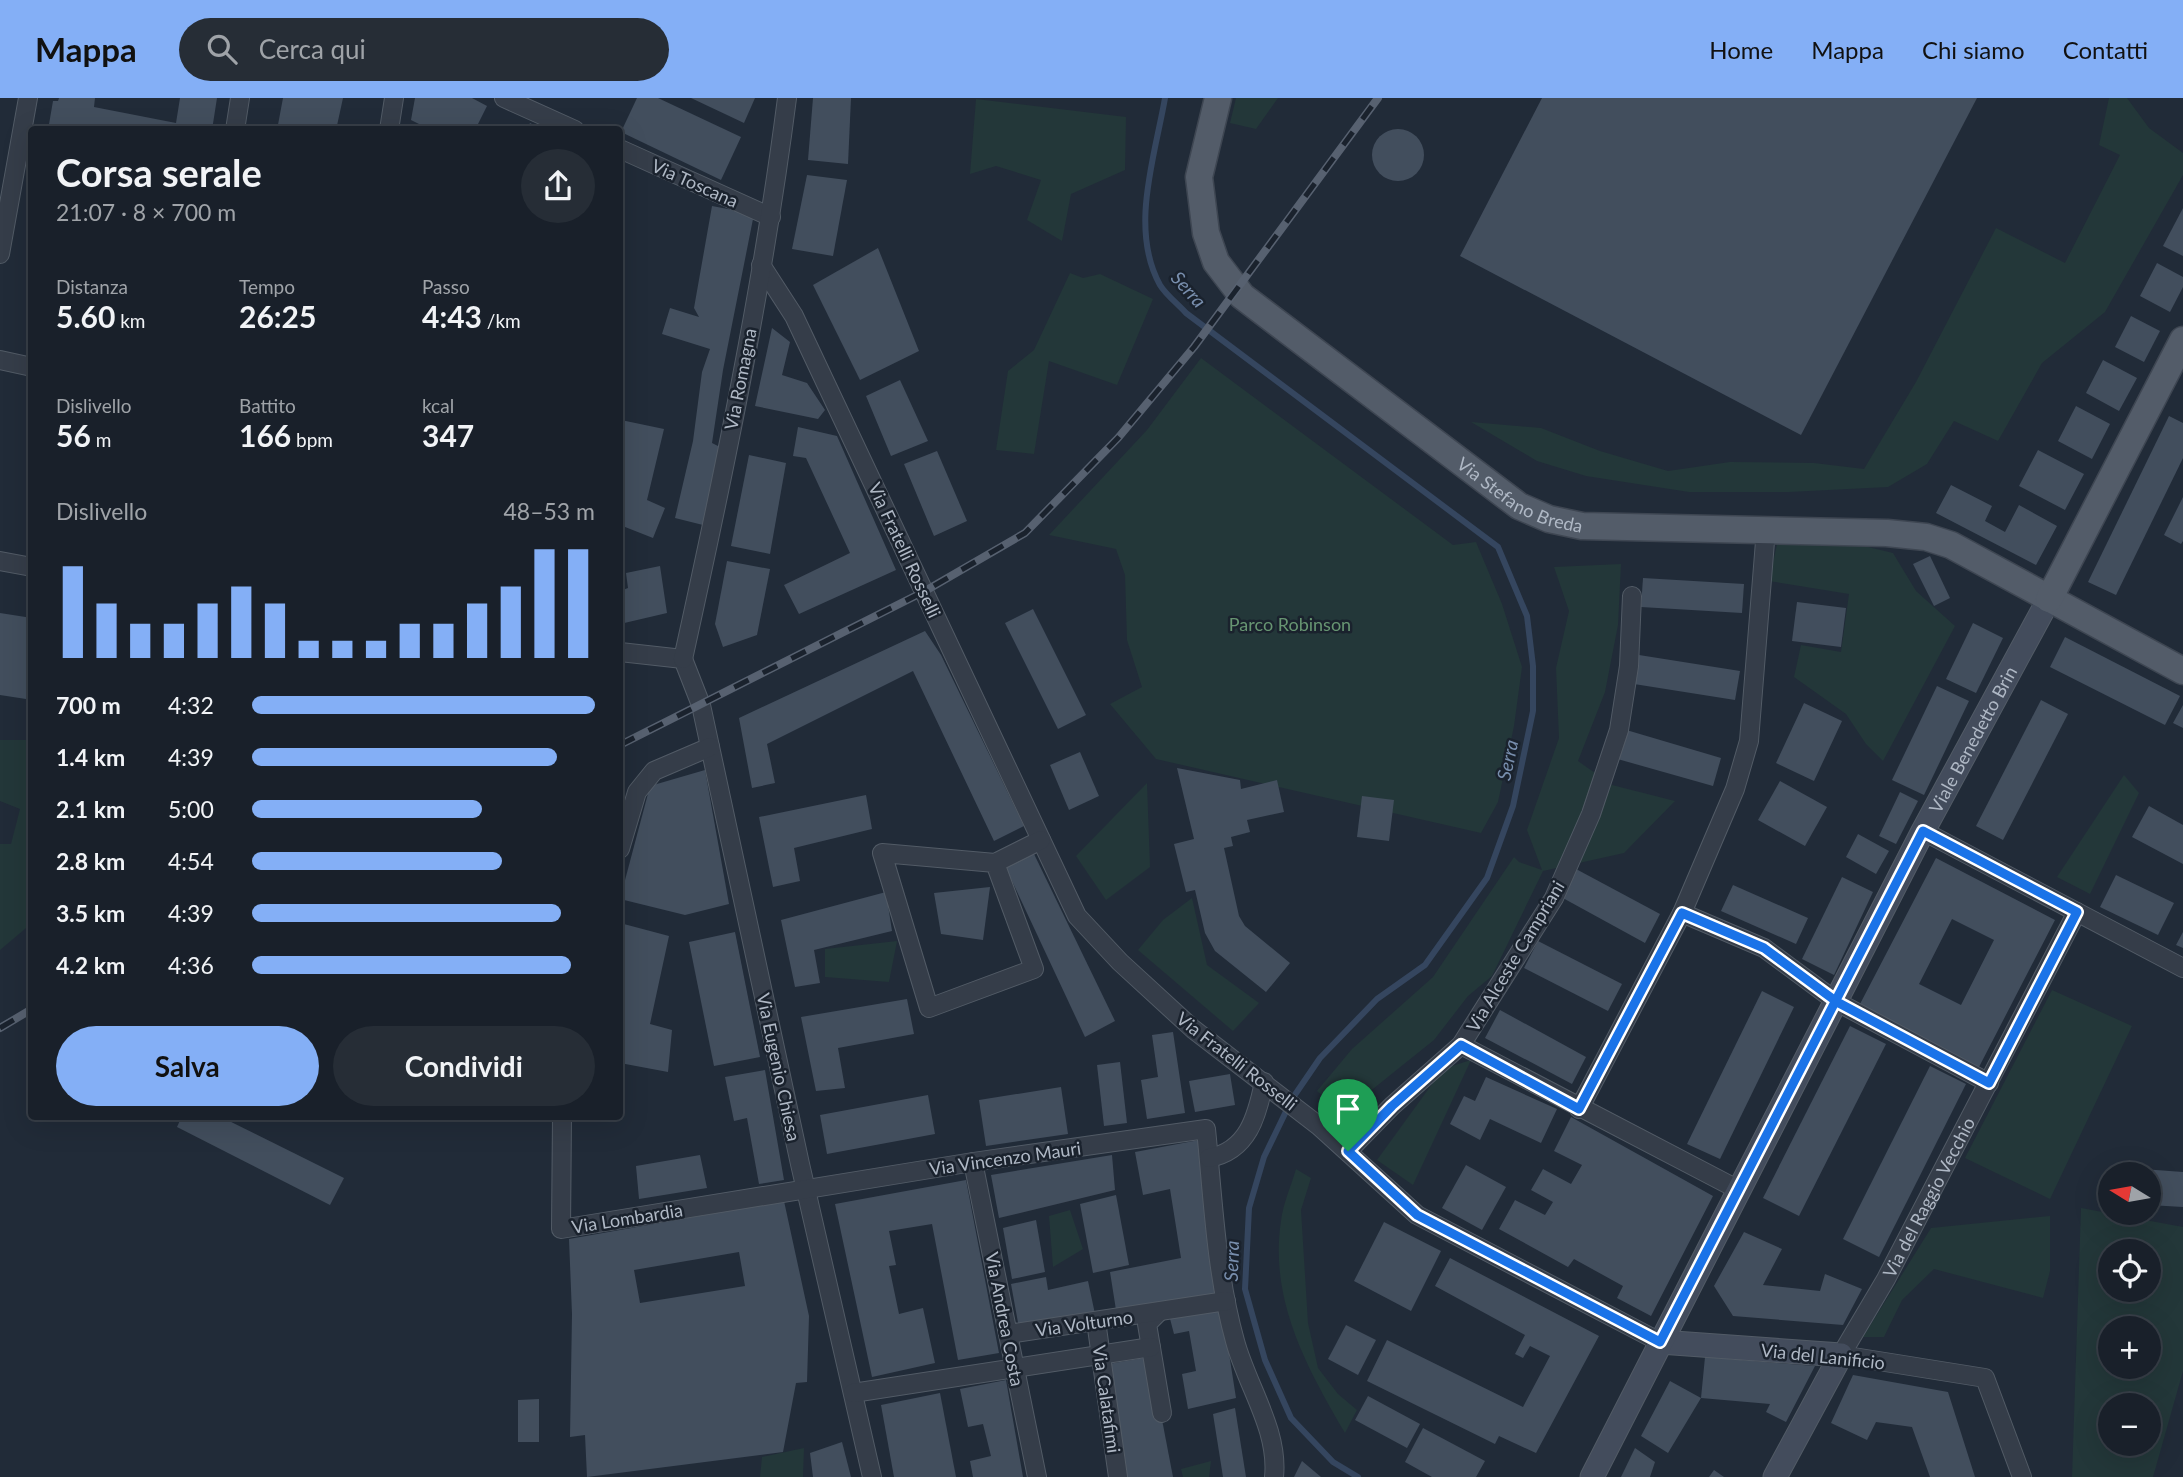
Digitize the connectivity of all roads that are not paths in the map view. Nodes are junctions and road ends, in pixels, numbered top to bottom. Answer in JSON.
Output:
{"nodes":[{"id":1,"x":28,"y":98,"type":"edge"},
{"id":2,"x":240,"y":98,"type":"edge"},
{"id":3,"x":394,"y":98,"type":"edge"},
{"id":4,"x":504,"y":98,"type":"edge"},
{"id":5,"x":787,"y":98,"type":"edge"},
{"id":6,"x":1218,"y":98,"type":"edge"},
{"id":7,"x":236,"y":126,"type":"edge"},
{"id":8,"x":390,"y":126,"type":"edge"},
{"id":9,"x":566,"y":126,"type":"edge"},
{"id":10,"x":623,"y":150,"type":"edge"},
{"id":11,"x":771,"y":217,"type":"junction"},
{"id":12,"x":0,"y":254,"type":"edge"},
{"id":13,"x":761,"y":265,"type":"junction"},
{"id":14,"x":2183,"y":340,"type":"edge"},
{"id":15,"x":0,"y":360,"type":"edge"},
{"id":16,"x":28,"y":366,"type":"edge"},
{"id":17,"x":1766,"y":529,"type":"junction"},
{"id":18,"x":0,"y":561,"type":"edge"},
{"id":19,"x":28,"y":565,"type":"edge"},
{"id":20,"x":1632,"y":596,"type":"dead end"},
{"id":21,"x":2049,"y":599,"type":"junction"},
{"id":22,"x":623,"y":652,"type":"edge"},
{"id":23,"x":683,"y":659,"type":"junction"},
{"id":24,"x":2183,"y":671,"type":"edge"},
{"id":25,"x":710,"y":747,"type":"junction"},
{"id":26,"x":1923,"y":831,"type":"junction"},
{"id":27,"x":623,"y":839,"type":"edge"},
{"id":28,"x":1041,"y":839,"type":"junction"},
{"id":29,"x":995,"y":863,"type":"junction"},
{"id":30,"x":2077,"y":912,"type":"junction"},
{"id":31,"x":1682,"y":913,"type":"junction"},
{"id":32,"x":2183,"y":968,"type":"edge"},
{"id":33,"x":1837,"y":1002,"type":"junction"},
{"id":34,"x":1461,"y":1045,"type":"junction"},
{"id":35,"x":1989,"y":1083,"type":"junction"},
{"id":36,"x":1271,"y":1087,"type":"junction"},
{"id":37,"x":1579,"y":1109,"type":"junction"},
{"id":38,"x":562,"y":1120,"type":"edge"},
{"id":39,"x":1348,"y":1151,"type":"junction"},
{"id":40,"x":1209,"y":1158,"type":"junction"},
{"id":41,"x":974,"y":1162,"type":"junction"},
{"id":42,"x":805,"y":1189,"type":"junction"},
{"id":43,"x":1737,"y":1189,"type":"junction"},
{"id":44,"x":1226,"y":1301,"type":"junction"},
{"id":45,"x":1159,"y":1312,"type":"junction"},
{"id":46,"x":1096,"y":1321,"type":"junction"},
{"id":47,"x":1009,"y":1334,"type":"junction"},
{"id":48,"x":1660,"y":1342,"type":"junction"},
{"id":49,"x":1151,"y":1347,"type":"junction"},
{"id":50,"x":1102,"y":1355,"type":"junction"},
{"id":51,"x":1841,"y":1355,"type":"junction"},
{"id":52,"x":1016,"y":1368,"type":"junction"},
{"id":53,"x":853,"y":1393,"type":"junction"},
{"id":54,"x":1162,"y":1413,"type":"dead end"},
{"id":55,"x":872,"y":1477,"type":"edge"},
{"id":56,"x":1037,"y":1477,"type":"edge"},
{"id":57,"x":1118,"y":1477,"type":"edge"},
{"id":58,"x":1274,"y":1477,"type":"edge"},
{"id":59,"x":1592,"y":1477,"type":"edge"},
{"id":60,"x":1775,"y":1477,"type":"edge"},
{"id":61,"x":2022,"y":1477,"type":"edge"}],
"edges":[{"from":1,"to":12,"type":"street"},
{"from":2,"to":7,"type":"street"},
{"from":3,"to":8,"type":"street"},
{"from":4,"to":9,"type":"street"},
{"from":5,"to":11,"type":"street","name":"Via Romagna"},
{"from":6,"to":17,"type":"main road","name":"Via Stefano Breda"},
{"from":10,"to":11,"type":"street","name":"Via Toscana"},
{"from":11,"to":13,"type":"street","name":"Via Romagna"},
{"from":13,"to":23,"type":"street","name":"Via Romagna"},
{"from":13,"to":28,"type":"street","name":"Via Fratelli Rosselli"},
{"from":14,"to":21,"type":"main road","name":"Viale Benedetto Brin"},
{"from":15,"to":16,"type":"street"},
{"from":17,"to":21,"type":"main road","name":"Via Stefano Breda"},
{"from":17,"to":31,"type":"street"},
{"from":18,"to":19,"type":"street"},
{"from":20,"to":34,"type":"street","name":"Via Alceste Campriani"},
{"from":21,"to":24,"type":"main road","name":"Via Stefano Breda"},
{"from":21,"to":26,"type":"street","name":"Viale Benedetto Brin"},
{"from":22,"to":23,"type":"street"},
{"from":23,"to":25,"type":"street","name":"Via Eugenio Chiesa"},
{"from":25,"to":27,"type":"street"},
{"from":25,"to":42,"type":"street","name":"Via Eugenio Chiesa"},
{"from":26,"to":30,"type":"street"},
{"from":26,"to":33,"type":"street","name":"Viale Benedetto Brin"},
{"from":28,"to":29,"type":"street"},
{"from":28,"to":36,"type":"street","name":"Via Fratelli Rosselli"},
{"from":29,"to":29,"type":"street"},
{"from":30,"to":32,"type":"street"},
{"from":30,"to":35,"type":"street","name":"Via del Raggio Vecchio"},
{"from":31,"to":33,"type":"street"},
{"from":31,"to":37,"type":"street"},
{"from":33,"to":35,"type":"street"},
{"from":33,"to":43,"type":"street","name":"Viale Benedetto Brin"},
{"from":34,"to":37,"type":"street"},
{"from":34,"to":39,"type":"street","name":"Via Alceste Campriani"},
{"from":35,"to":51,"type":"street","name":"Via del Raggio Vecchio"},
{"from":36,"to":39,"type":"street","name":"Via Fratelli Rosselli"},
{"from":36,"to":40,"type":"street"},
{"from":37,"to":43,"type":"street"},
{"from":38,"to":42,"type":"street","name":"Via Lombardia"},
{"from":39,"to":48,"type":"street","name":"Via Fratelli Rosselli"},
{"from":40,"to":41,"type":"street","name":"Via Vincenzo Mauri"},
{"from":40,"to":44,"type":"street"},
{"from":41,"to":42,"type":"street","name":"Via Vincenzo Mauri"},
{"from":41,"to":47,"type":"street","name":"Via Andrea Costa"},
{"from":42,"to":53,"type":"street","name":"Via Eugenio Chiesa"},
{"from":43,"to":48,"type":"street","name":"Viale Benedetto Brin"},
{"from":44,"to":45,"type":"street","name":"Via Volturno"},
{"from":44,"to":58,"type":"street"},
{"from":45,"to":46,"type":"street","name":"Via Volturno"},
{"from":45,"to":49,"type":"street","name":"Via Volturno"},
{"from":46,"to":47,"type":"street","name":"Via Volturno"},
{"from":46,"to":50,"type":"street","name":"Via Calatafimi"},
{"from":47,"to":52,"type":"street","name":"Via Andrea Costa"},
{"from":48,"to":51,"type":"street","name":"Via del Lanificio"},
{"from":48,"to":59,"type":"street","name":"Viale Benedetto Brin"},
{"from":49,"to":50,"type":"street"},
{"from":49,"to":54,"type":"street","name":"Via Volturno"},
{"from":50,"to":52,"type":"street"},
{"from":50,"to":57,"type":"street","name":"Via Calatafimi"},
{"from":51,"to":60,"type":"street","name":"Via del Raggio Vecchio"},
{"from":51,"to":61,"type":"street","name":"Via del Lanificio"},
{"from":52,"to":53,"type":"street"},
{"from":52,"to":56,"type":"street","name":"Via Andrea Costa"},
{"from":53,"to":55,"type":"street","name":"Via Eugenio Chiesa"}]}
